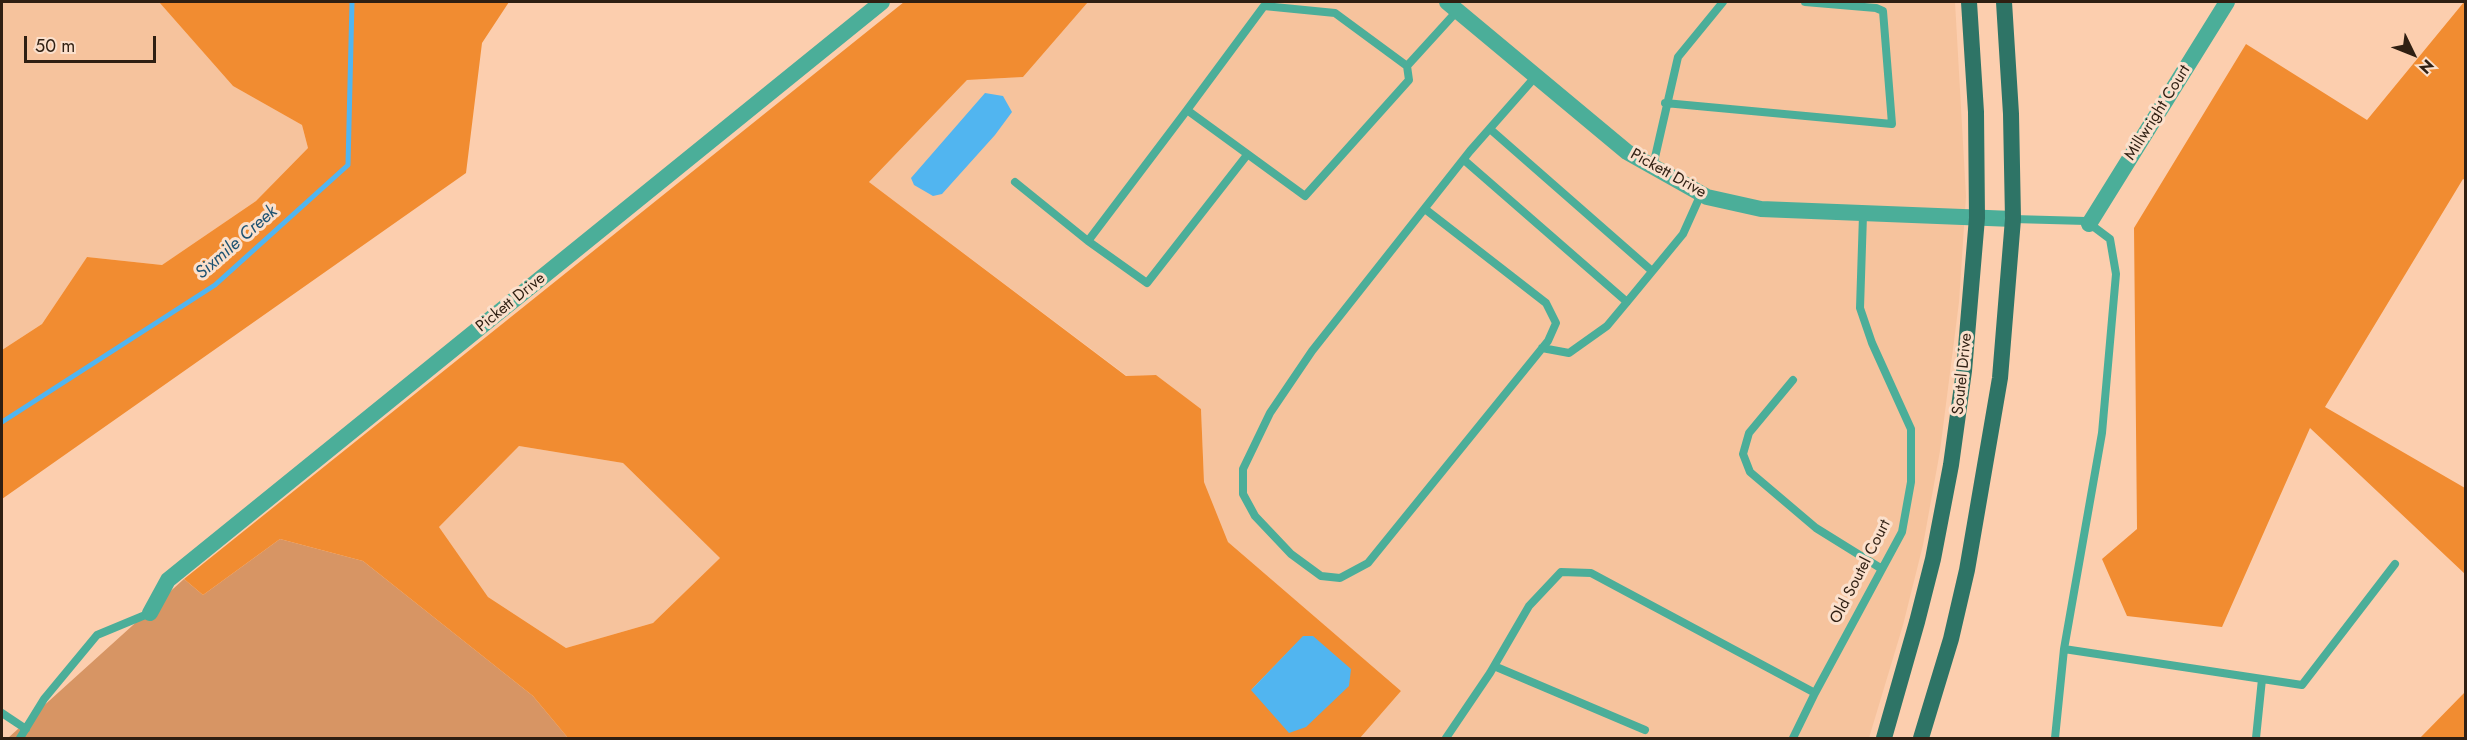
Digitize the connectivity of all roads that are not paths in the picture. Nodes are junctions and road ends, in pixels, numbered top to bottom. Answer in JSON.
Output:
{"nodes":[{"id":1,"x":882,"y":2,"type":"edge"},
{"id":2,"x":1723,"y":2,"type":"edge"},
{"id":3,"x":1805,"y":2,"type":"edge"},
{"id":4,"x":1969,"y":2,"type":"edge"},
{"id":5,"x":2004,"y":2,"type":"edge"},
{"id":6,"x":2228,"y":2,"type":"edge"},
{"id":7,"x":1452,"y":6,"type":"edge"},
{"id":8,"x":1407,"y":66,"type":"junction"},
{"id":9,"x":1536,"y":76,"type":"junction"},
{"id":10,"x":1665,"y":104,"type":"junction"},
{"id":11,"x":1187,"y":110,"type":"junction"},
{"id":12,"x":1490,"y":129,"type":"junction"},
{"id":13,"x":1247,"y":155,"type":"junction"},
{"id":14,"x":1464,"y":160,"type":"junction"},
{"id":15,"x":1653,"y":166,"type":"junction"},
{"id":16,"x":1015,"y":182,"type":"dead end"},
{"id":17,"x":1701,"y":194,"type":"junction"},
{"id":18,"x":1425,"y":209,"type":"junction"},
{"id":19,"x":1863,"y":214,"type":"junction"},
{"id":20,"x":1977,"y":218,"type":"junction"},
{"id":21,"x":2013,"y":219,"type":"junction"},
{"id":22,"x":2089,"y":224,"type":"junction"},
{"id":23,"x":1088,"y":241,"type":"junction"},
{"id":24,"x":1652,"y":272,"type":"junction"},
{"id":25,"x":1627,"y":302,"type":"junction"},
{"id":26,"x":1542,"y":348,"type":"junction"},
{"id":27,"x":1792,"y":380,"type":"dead end"},
{"id":28,"x":2395,"y":564,"type":"dead end"},
{"id":29,"x":1882,"y":568,"type":"junction"},
{"id":30,"x":150,"y":613,"type":"joint"},
{"id":31,"x":2064,"y":649,"type":"junction"},
{"id":32,"x":1494,"y":666,"type":"junction"},
{"id":33,"x":2262,"y":679,"type":"junction"},
{"id":34,"x":1815,"y":693,"type":"junction"},
{"id":35,"x":2,"y":713,"type":"edge"},
{"id":36,"x":26,"y":729,"type":"junction"},
{"id":37,"x":1645,"y":730,"type":"dead end"},
{"id":38,"x":20,"y":738,"type":"edge"},
{"id":39,"x":1446,"y":738,"type":"edge"},
{"id":40,"x":1793,"y":738,"type":"edge"},
{"id":41,"x":1884,"y":738,"type":"edge"},
{"id":42,"x":1921,"y":738,"type":"edge"},
{"id":43,"x":2055,"y":738,"type":"edge"},
{"id":44,"x":2256,"y":738,"type":"edge"}],
"edges":[{"from":1,"to":30,"type":"street","name":"Pickett Drive"},
{"from":2,"to":10,"type":"lane"},
{"from":3,"to":10,"type":"lane"},
{"from":4,"to":20,"type":"main road","name":"Soutel Drive"},
{"from":5,"to":21,"type":"main road"},
{"from":6,"to":22,"type":"street","name":"Millwright Court"},
{"from":7,"to":8,"type":"lane"},
{"from":7,"to":9,"type":"street","name":"Pickett Drive"},
{"from":8,"to":11,"type":"lane"},
{"from":8,"to":13,"type":"lane"},
{"from":9,"to":12,"type":"lane"},
{"from":9,"to":15,"type":"street","name":"Pickett Drive"},
{"from":10,"to":15,"type":"lane"},
{"from":11,"to":13,"type":"lane"},
{"from":11,"to":23,"type":"lane"},
{"from":12,"to":14,"type":"lane"},
{"from":12,"to":24,"type":"lane"},
{"from":13,"to":23,"type":"lane"},
{"from":14,"to":18,"type":"lane"},
{"from":14,"to":25,"type":"lane"},
{"from":15,"to":17,"type":"street","name":"Pickett Drive"},
{"from":16,"to":23,"type":"lane"},
{"from":17,"to":19,"type":"street","name":"Pickett Drive"},
{"from":17,"to":24,"type":"lane"},
{"from":18,"to":26,"type":"lane"},
{"from":18,"to":26,"type":"lane"},
{"from":19,"to":20,"type":"street","name":"Pickett Drive"},
{"from":19,"to":29,"type":"lane","name":"Old Soutel Court"},
{"from":20,"to":21,"type":"street","name":"Pickett Drive"},
{"from":20,"to":41,"type":"main road","name":"Soutel Drive"},
{"from":21,"to":22,"type":"lane"},
{"from":21,"to":42,"type":"main road"},
{"from":22,"to":31,"type":"lane"},
{"from":24,"to":25,"type":"lane"},
{"from":25,"to":26,"type":"lane"},
{"from":27,"to":29,"type":"lane"},
{"from":28,"to":33,"type":"lane"},
{"from":29,"to":34,"type":"lane","name":"Old Soutel Court"},
{"from":30,"to":36,"type":"lane"},
{"from":31,"to":33,"type":"lane"},
{"from":31,"to":43,"type":"lane"},
{"from":32,"to":34,"type":"lane"},
{"from":32,"to":37,"type":"lane"},
{"from":32,"to":39,"type":"lane"},
{"from":33,"to":44,"type":"lane"},
{"from":34,"to":40,"type":"lane","name":"Old Soutel Court"},
{"from":35,"to":36,"type":"lane"},
{"from":36,"to":38,"type":"lane"}]}
